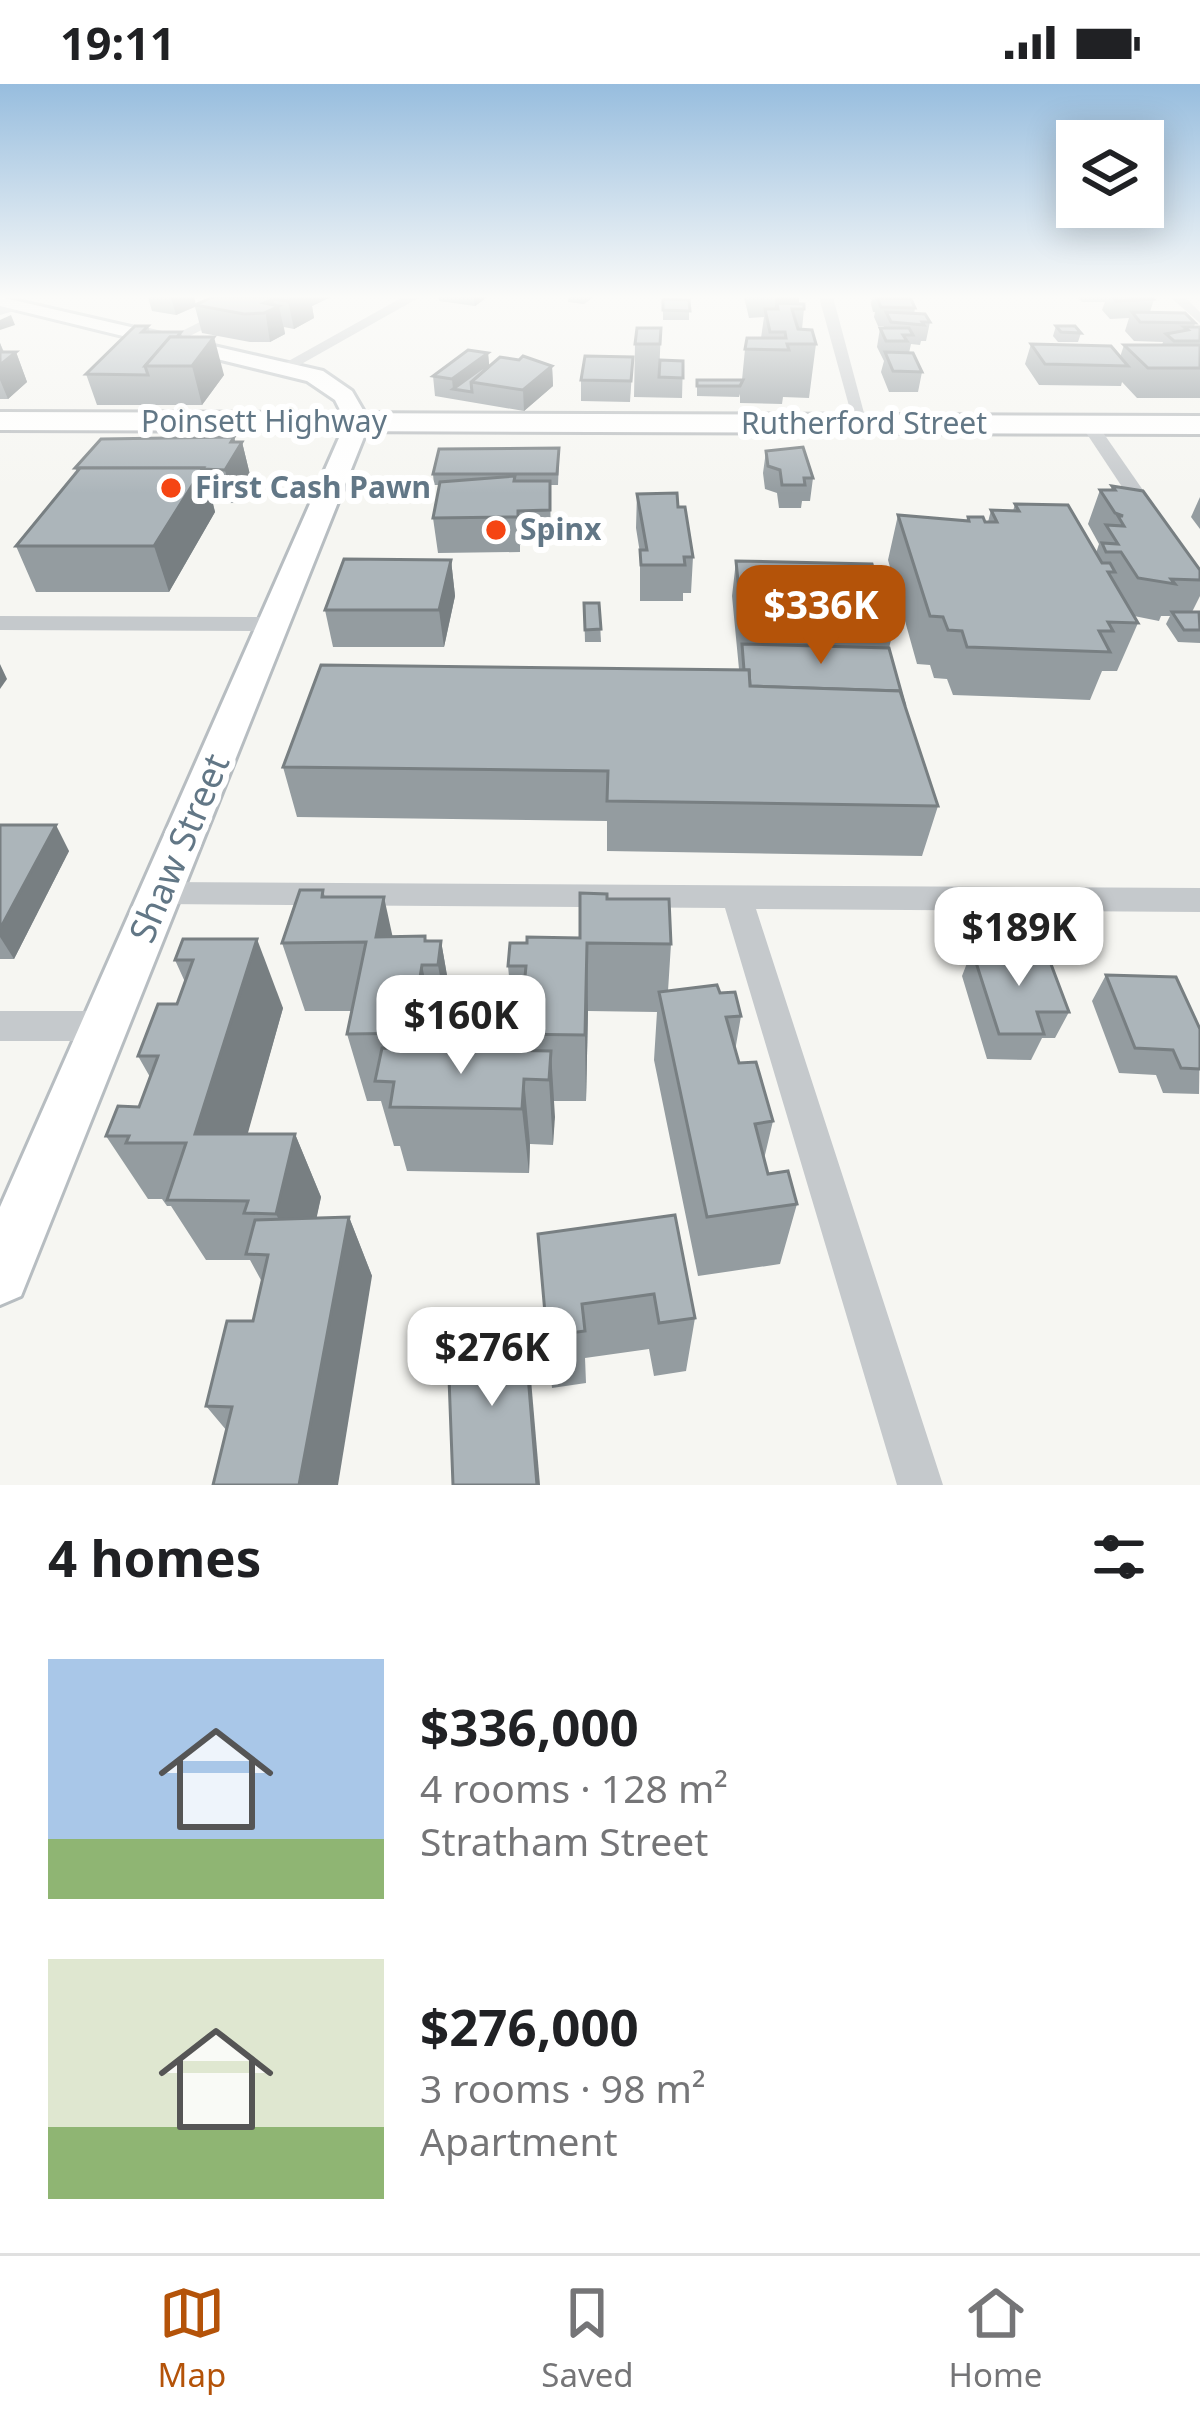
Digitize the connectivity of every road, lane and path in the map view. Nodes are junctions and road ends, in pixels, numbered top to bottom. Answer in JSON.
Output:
{"nodes":[{"id":1,"x":260,"y":362,"type":"edge"},
{"id":2,"x":294,"y":362,"type":"edge"},
{"id":3,"x":845,"y":362,"type":"edge"},
{"id":4,"x":284,"y":368,"type":"junction"},
{"id":5,"x":0,"y":422,"type":"edge"},
{"id":6,"x":358,"y":422,"type":"junction"},
{"id":7,"x":528,"y":423,"type":"joint"},
{"id":8,"x":862,"y":424,"type":"junction"},
{"id":9,"x":1088,"y":425,"type":"junction"},
{"id":10,"x":1200,"y":425,"type":"edge"},
{"id":11,"x":1162,"y":532,"type":"edge"},
{"id":12,"x":0,"y":623,"type":"edge"},
{"id":13,"x":273,"y":624,"type":"junction"},
{"id":14,"x":161,"y":893,"type":"junction"},
{"id":15,"x":737,"y":897,"type":"junction"},
{"id":16,"x":1200,"y":900,"type":"edge"},
{"id":17,"x":0,"y":1026,"type":"edge"},
{"id":18,"x":104,"y":1026,"type":"junction"},
{"id":19,"x":0,"y":1275,"type":"edge"},
{"id":20,"x":920,"y":1485,"type":"edge"}],
"edges":[{"from":1,"to":4,"type":"street"},
{"from":2,"to":4,"type":"street"},
{"from":3,"to":8,"type":"street"},
{"from":4,"to":6,"type":"street"},
{"from":5,"to":6,"type":"highway","name":"Poinsett Highway"},
{"from":6,"to":7,"type":"highway","name":"Poinsett Highway"},
{"from":6,"to":13,"type":"street","name":"Shaw Street"},
{"from":7,"to":8,"type":"highway","name":"Rutherford Street"},
{"from":8,"to":9,"type":"highway","name":"Rutherford Street"},
{"from":9,"to":10,"type":"highway","name":"Rutherford Street"},
{"from":9,"to":11,"type":"street"},
{"from":12,"to":13,"type":"street"},
{"from":13,"to":14,"type":"street","name":"Shaw Street"},
{"from":14,"to":15,"type":"street"},
{"from":14,"to":18,"type":"street","name":"Shaw Street"},
{"from":15,"to":16,"type":"street"},
{"from":15,"to":20,"type":"street"},
{"from":17,"to":18,"type":"street"},
{"from":18,"to":19,"type":"street","name":"Shaw Street"}]}
